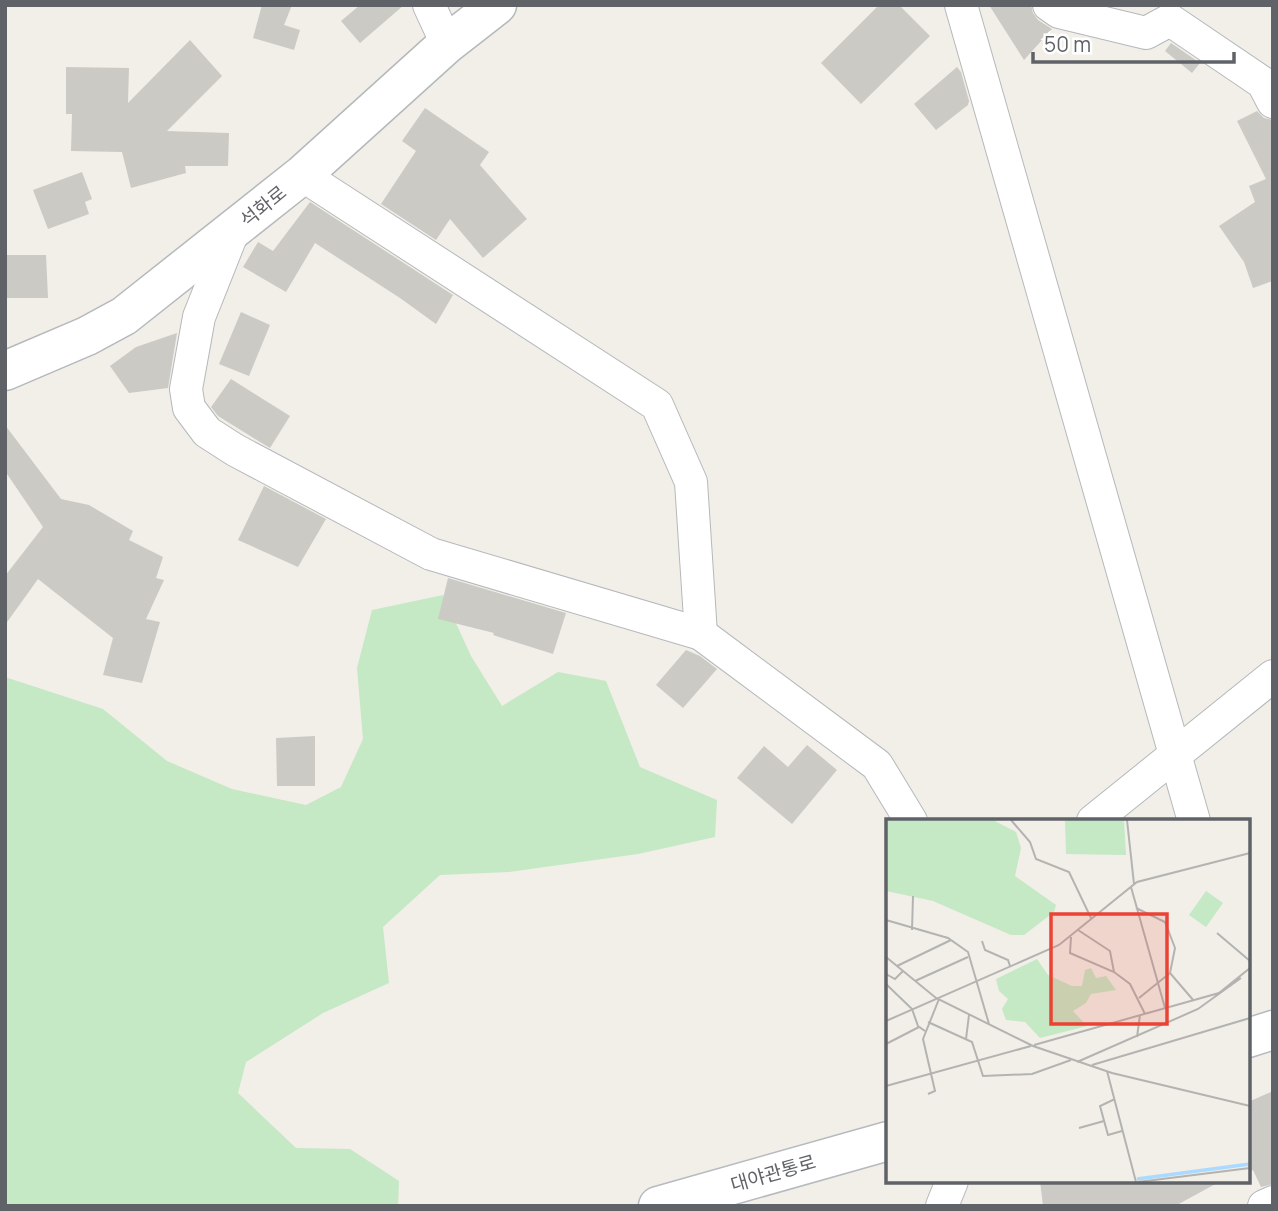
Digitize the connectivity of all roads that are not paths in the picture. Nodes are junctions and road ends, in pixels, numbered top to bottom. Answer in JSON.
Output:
{"nodes":[{"id":1,"x":429,"y":5,"type":"edge"},
{"id":2,"x":497,"y":5,"type":"edge"},
{"id":3,"x":961,"y":5,"type":"edge"},
{"id":4,"x":1049,"y":5,"type":"edge"},
{"id":5,"x":447,"y":44,"type":"junction"},
{"id":6,"x":1273,"y":102,"type":"edge"},
{"id":7,"x":302,"y":175,"type":"junction"},
{"id":8,"x":234,"y":229,"type":"junction"},
{"id":9,"x":5,"y":371,"type":"edge"},
{"id":10,"x":701,"y":634,"type":"junction"},
{"id":11,"x":1273,"y":676,"type":"edge"},
{"id":12,"x":1175,"y":755,"type":"junction"},
{"id":13,"x":910,"y":819,"type":"edge"},
{"id":14,"x":1095,"y":819,"type":"edge"},
{"id":15,"x":1193,"y":819,"type":"edge"},
{"id":16,"x":886,"y":1142,"type":"edge"},
{"id":17,"x":951,"y":1183,"type":"edge"},
{"id":18,"x":1273,"y":1202,"type":"edge"},
{"id":19,"x":658,"y":1206,"type":"edge"},
{"id":20,"x":942,"y":1206,"type":"edge"},
{"id":21,"x":1264,"y":1206,"type":"edge"}],
"edges":[{"from":1,"to":5,"type":"street"},
{"from":2,"to":5,"type":"street","name":"석화로"},
{"from":3,"to":12,"type":"street"},
{"from":4,"to":6,"type":"street"},
{"from":5,"to":7,"type":"street","name":"석화로"},
{"from":7,"to":8,"type":"street","name":"석화로"},
{"from":7,"to":10,"type":"street"},
{"from":8,"to":9,"type":"street","name":"석화로"},
{"from":8,"to":10,"type":"street"},
{"from":10,"to":13,"type":"street"},
{"from":11,"to":12,"type":"street"},
{"from":12,"to":14,"type":"street"},
{"from":12,"to":15,"type":"street"},
{"from":16,"to":19,"type":"street","name":"대야관통로"},
{"from":17,"to":20,"type":"street"},
{"from":18,"to":21,"type":"street"}]}
